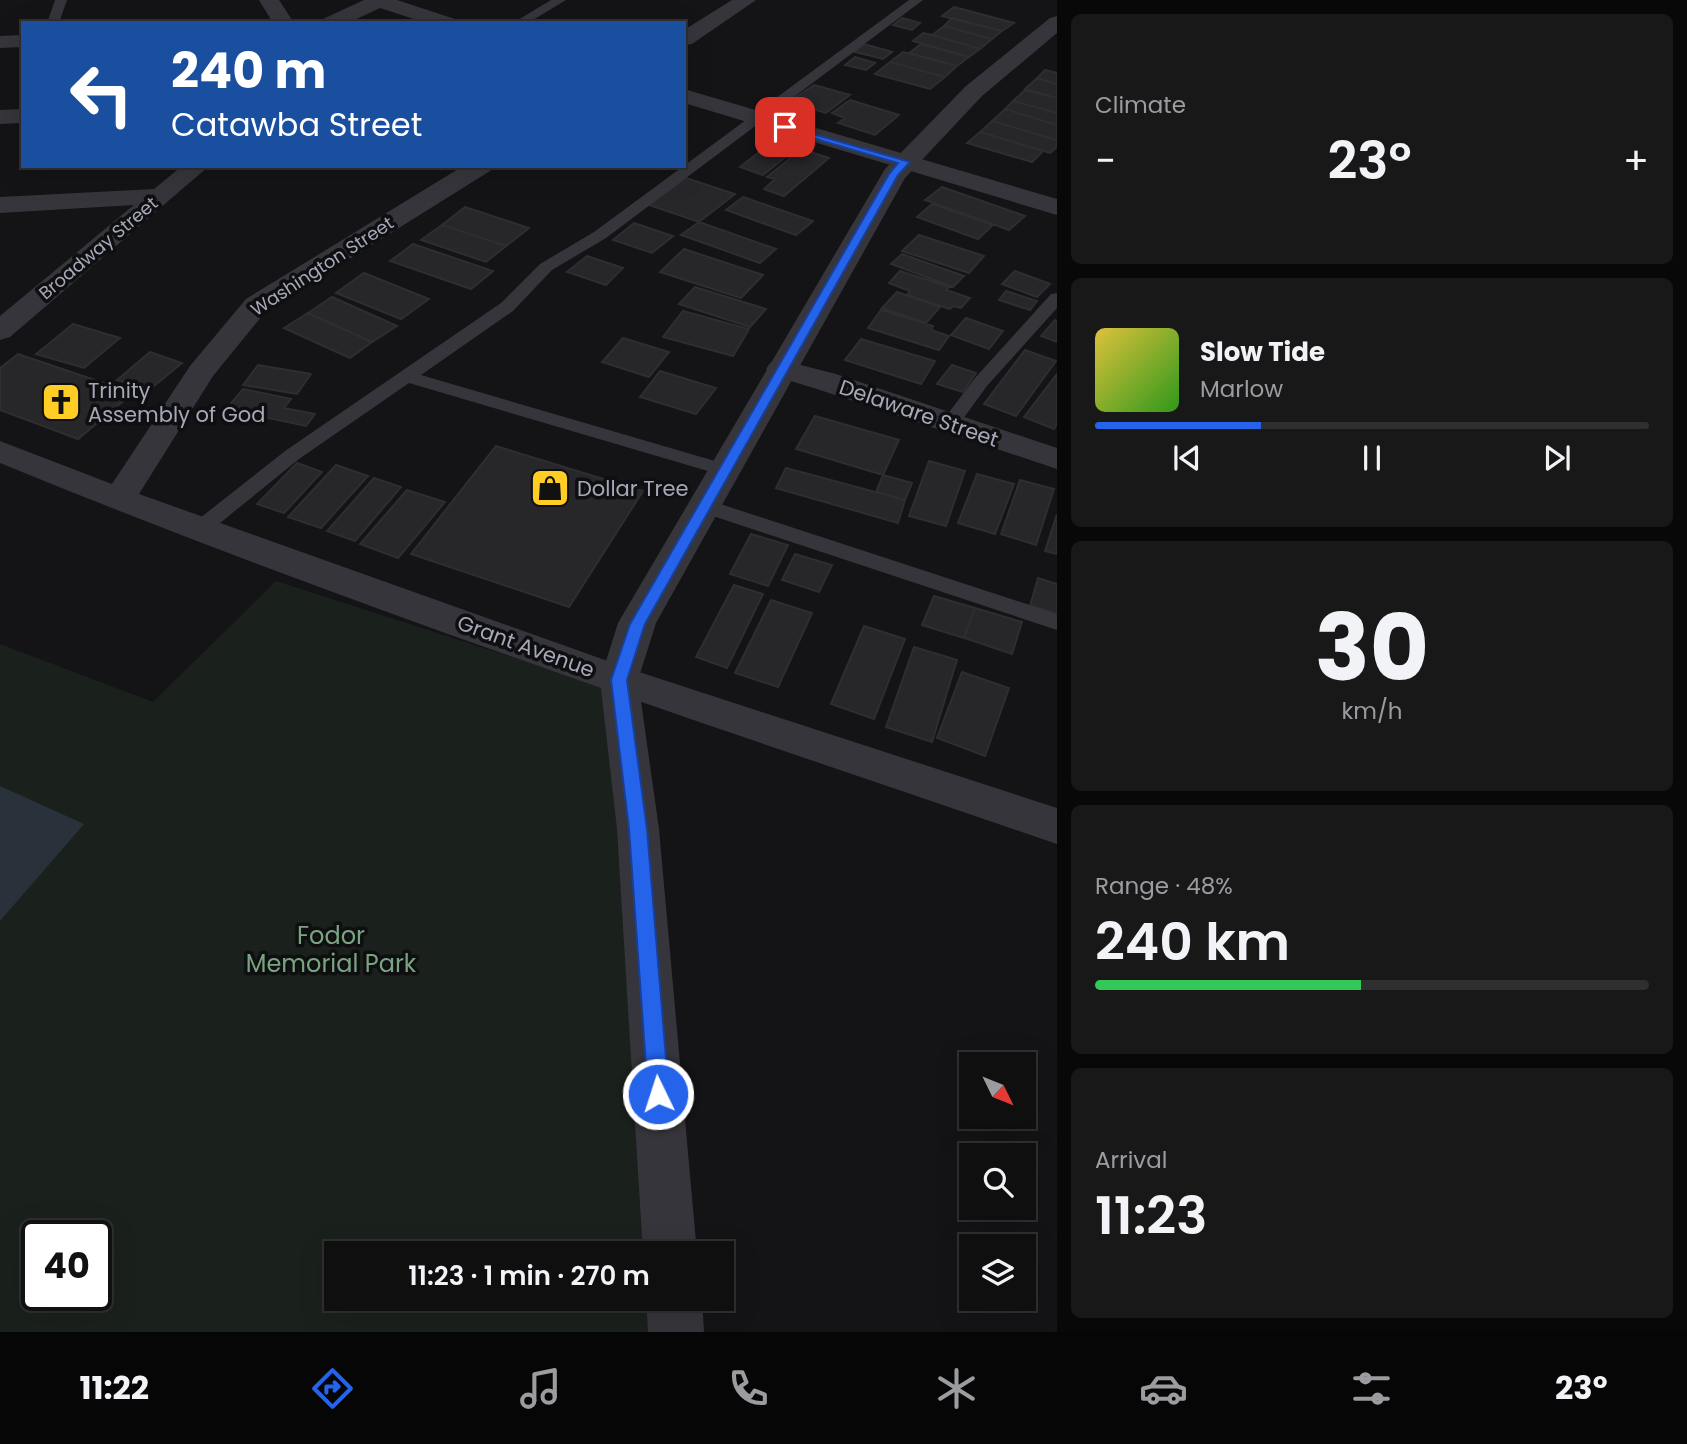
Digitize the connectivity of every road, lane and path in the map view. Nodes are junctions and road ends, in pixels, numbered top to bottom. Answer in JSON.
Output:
{"nodes":[{"id":1,"x":61,"y":0,"type":"edge"},
{"id":2,"x":269,"y":0,"type":"edge"},
{"id":3,"x":560,"y":0,"type":"edge"},
{"id":4,"x":746,"y":0,"type":"edge"},
{"id":5,"x":916,"y":0,"type":"edge"},
{"id":6,"x":380,"y":1,"type":"edge"},
{"id":7,"x":54,"y":21,"type":"edge"},
{"id":8,"x":283,"y":21,"type":"edge"},
{"id":9,"x":335,"y":21,"type":"edge"},
{"id":10,"x":442,"y":21,"type":"edge"},
{"id":11,"x":523,"y":21,"type":"edge"},
{"id":12,"x":1057,"y":22,"type":"edge"},
{"id":13,"x":686,"y":38,"type":"edge"},
{"id":14,"x":21,"y":41,"type":"edge"},
{"id":15,"x":0,"y":42,"type":"edge"},
{"id":16,"x":686,"y":97,"type":"edge"},
{"id":17,"x":21,"y":116,"type":"edge"},
{"id":18,"x":0,"y":117,"type":"edge"},
{"id":19,"x":759,"y":119,"type":"junction"},
{"id":20,"x":904,"y":162,"type":"junction"},
{"id":21,"x":195,"y":168,"type":"edge"},
{"id":22,"x":478,"y":168,"type":"edge"},
{"id":23,"x":161,"y":196,"type":"junction"},
{"id":24,"x":0,"y":205,"type":"edge"},
{"id":25,"x":1057,"y":207,"type":"edge"},
{"id":26,"x":1057,"y":298,"type":"edge"},
{"id":27,"x":0,"y":331,"type":"edge"},
{"id":28,"x":781,"y":369,"type":"junction"},
{"id":29,"x":406,"y":376,"type":"junction"},
{"id":30,"x":950,"y":424,"type":"junction"},
{"id":31,"x":0,"y":451,"type":"edge"},
{"id":32,"x":1057,"y":459,"type":"edge"},
{"id":33,"x":725,"y":470,"type":"junction"},
{"id":34,"x":119,"y":499,"type":"junction"},
{"id":35,"x":705,"y":506,"type":"junction"},
{"id":36,"x":202,"y":527,"type":"junction"},
{"id":37,"x":1057,"y":622,"type":"edge"},
{"id":38,"x":619,"y":680,"type":"junction"},
{"id":39,"x":1057,"y":826,"type":"edge"},
{"id":40,"x":669,"y":1241,"type":"edge"},
{"id":41,"x":675,"y":1311,"type":"edge"},
{"id":42,"x":676,"y":1332,"type":"edge"}],
"edges":[{"from":1,"to":7,"type":"lane"},
{"from":2,"to":8,"type":"street"},
{"from":3,"to":11,"type":"lane"},
{"from":4,"to":13,"type":"street"},
{"from":5,"to":19,"type":"lane"},
{"from":6,"to":9,"type":"street"},
{"from":6,"to":10,"type":"street"},
{"from":12,"to":20,"type":"street"},
{"from":14,"to":15,"type":"street"},
{"from":16,"to":19,"type":"street"},
{"from":17,"to":18,"type":"street"},
{"from":19,"to":20,"type":"street"},
{"from":19,"to":29,"type":"lane"},
{"from":20,"to":25,"type":"street"},
{"from":20,"to":28,"type":"street"},
{"from":21,"to":23,"type":"street","name":"Broadway Street"},
{"from":22,"to":34,"type":"street","name":"Washington Street"},
{"from":23,"to":24,"type":"street"},
{"from":23,"to":27,"type":"street","name":"Broadway Street"},
{"from":26,"to":30,"type":"lane"},
{"from":28,"to":30,"type":"street","name":"Delaware Street"},
{"from":28,"to":33,"type":"street"},
{"from":29,"to":33,"type":"lane"},
{"from":29,"to":36,"type":"lane"},
{"from":30,"to":32,"type":"street","name":"Delaware Street"},
{"from":31,"to":34,"type":"street","name":"Grant Avenue"},
{"from":33,"to":35,"type":"street"},
{"from":34,"to":36,"type":"street","name":"Grant Avenue"},
{"from":35,"to":37,"type":"lane"},
{"from":35,"to":38,"type":"street"},
{"from":36,"to":38,"type":"street","name":"Grant Avenue"},
{"from":38,"to":39,"type":"street","name":"Grant Avenue"},
{"from":38,"to":40,"type":"street"},
{"from":41,"to":42,"type":"street"}]}
